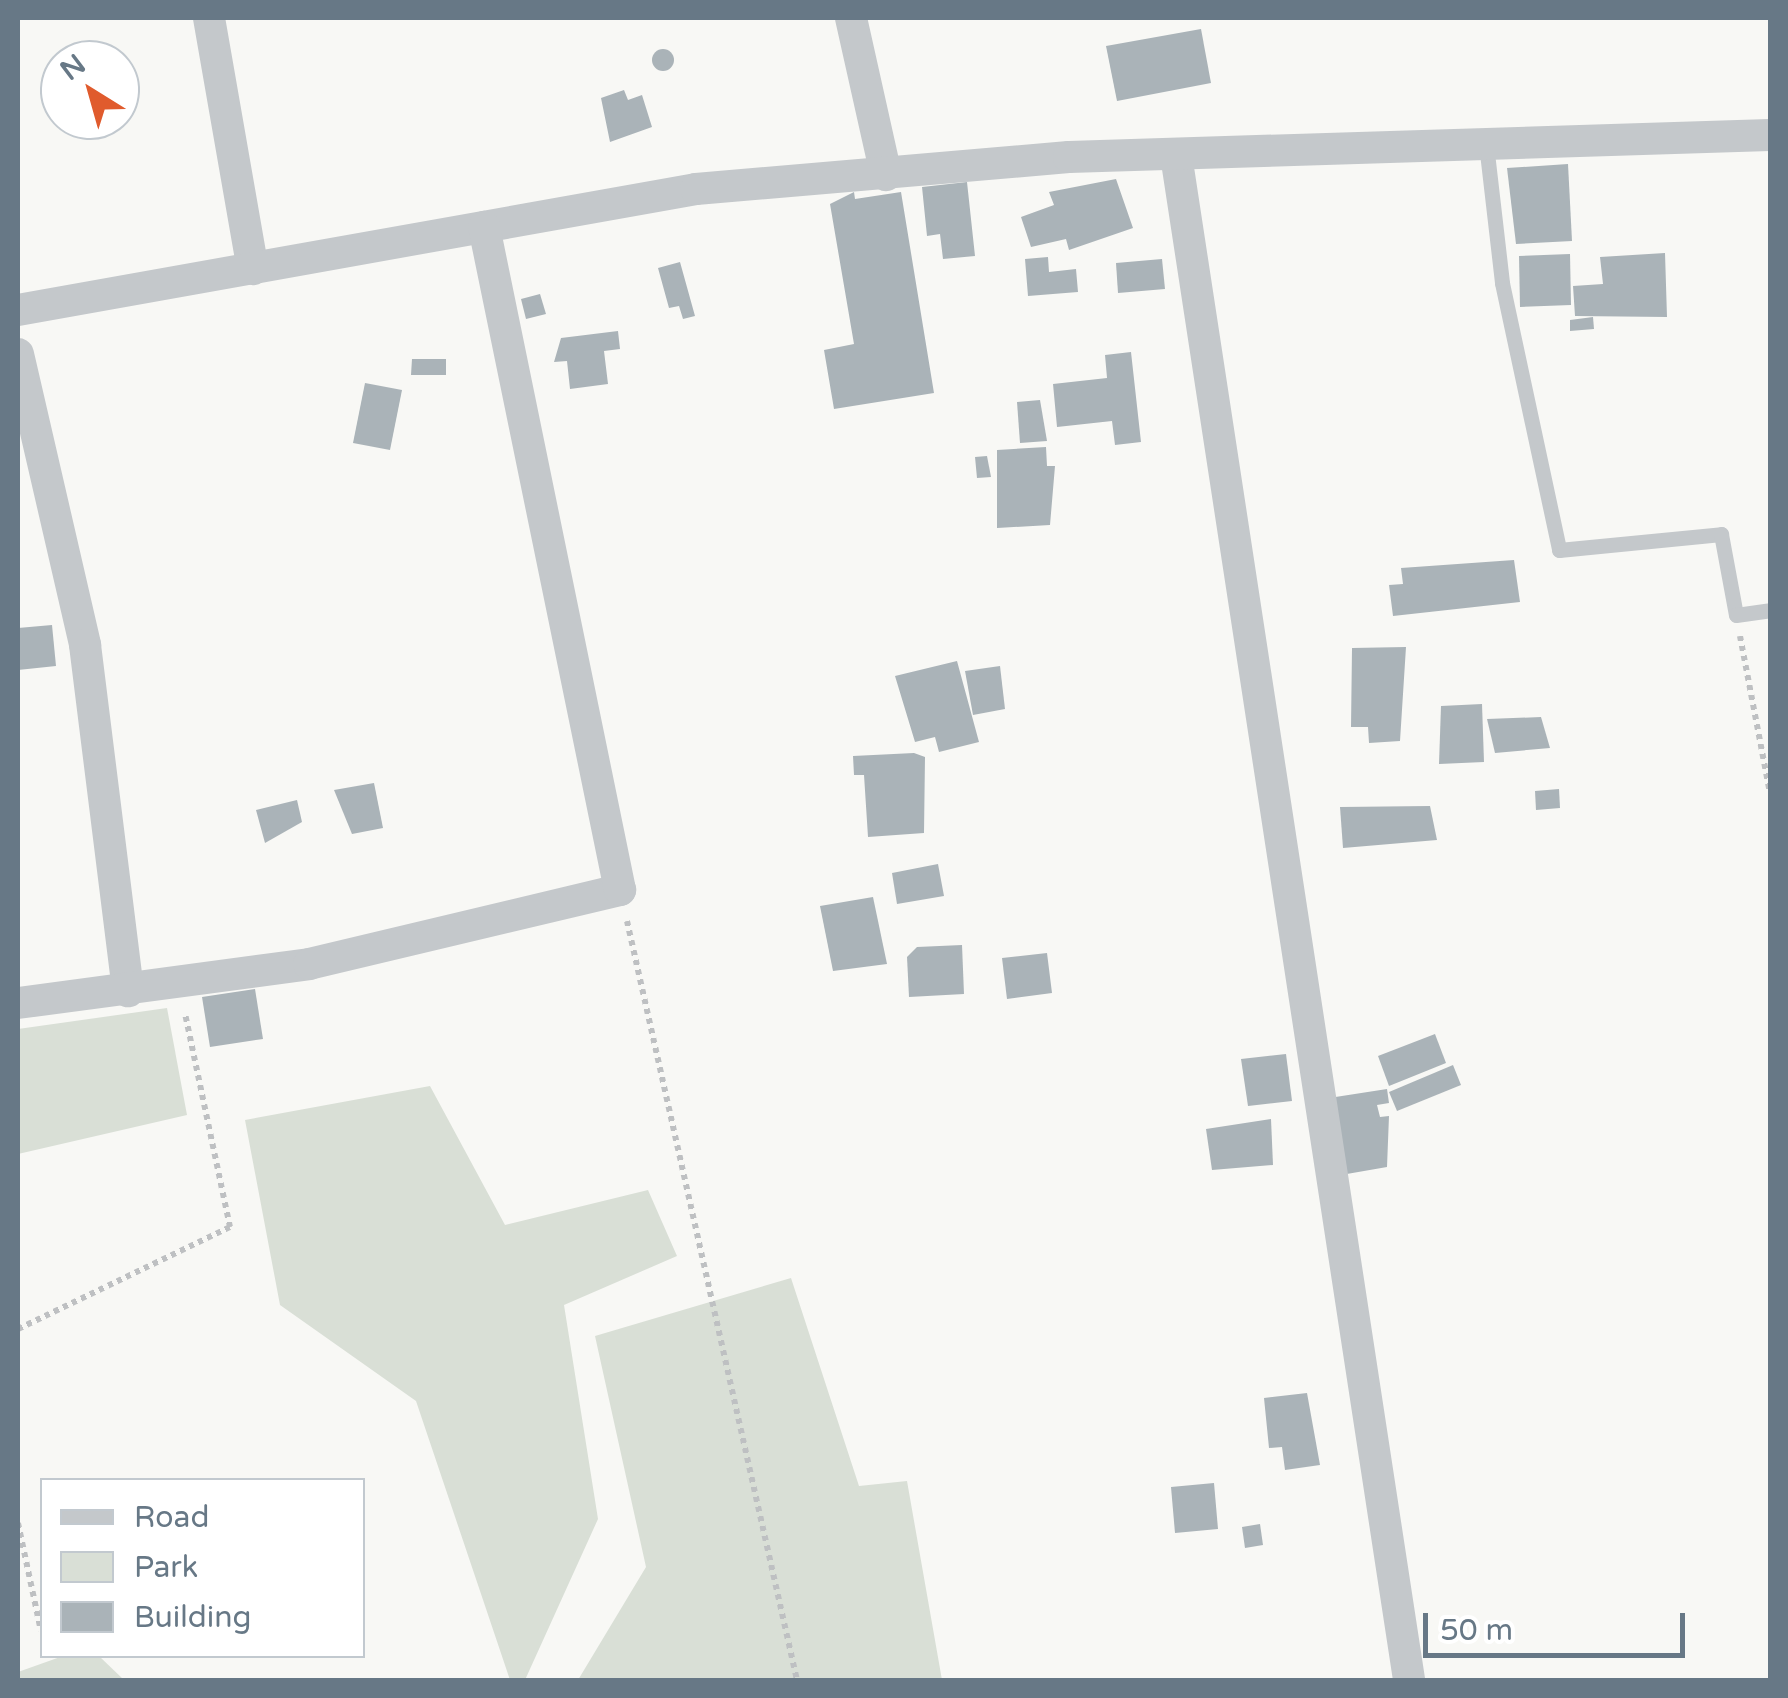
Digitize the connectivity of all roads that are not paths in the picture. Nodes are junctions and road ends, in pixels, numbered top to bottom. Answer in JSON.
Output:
{"nodes":[{"id":1,"x":210,"y":18,"type":"edge"},
{"id":2,"x":852,"y":18,"type":"edge"},
{"id":3,"x":1770,"y":135,"type":"edge"},
{"id":4,"x":1486,"y":144,"type":"junction"},
{"id":5,"x":1176,"y":155,"type":"junction"},
{"id":6,"x":886,"y":175,"type":"junction"},
{"id":7,"x":484,"y":228,"type":"junction"},
{"id":8,"x":253,"y":269,"type":"junction"},
{"id":9,"x":18,"y":310,"type":"edge"},
{"id":10,"x":18,"y":354,"type":"edge"},
{"id":11,"x":1770,"y":610,"type":"edge"},
{"id":12,"x":128,"y":990,"type":"junction"},
{"id":13,"x":18,"y":1003,"type":"edge"},
{"id":14,"x":1408,"y":1680,"type":"edge"}],
"edges":[{"from":1,"to":8,"type":"street"},
{"from":2,"to":6,"type":"street"},
{"from":3,"to":4,"type":"street"},
{"from":4,"to":5,"type":"street"},
{"from":4,"to":11,"type":"lane"},
{"from":5,"to":6,"type":"street"},
{"from":5,"to":14,"type":"street"},
{"from":6,"to":7,"type":"street"},
{"from":7,"to":8,"type":"street"},
{"from":7,"to":12,"type":"street"},
{"from":8,"to":9,"type":"street"},
{"from":10,"to":12,"type":"street"},
{"from":12,"to":13,"type":"street"}]}
